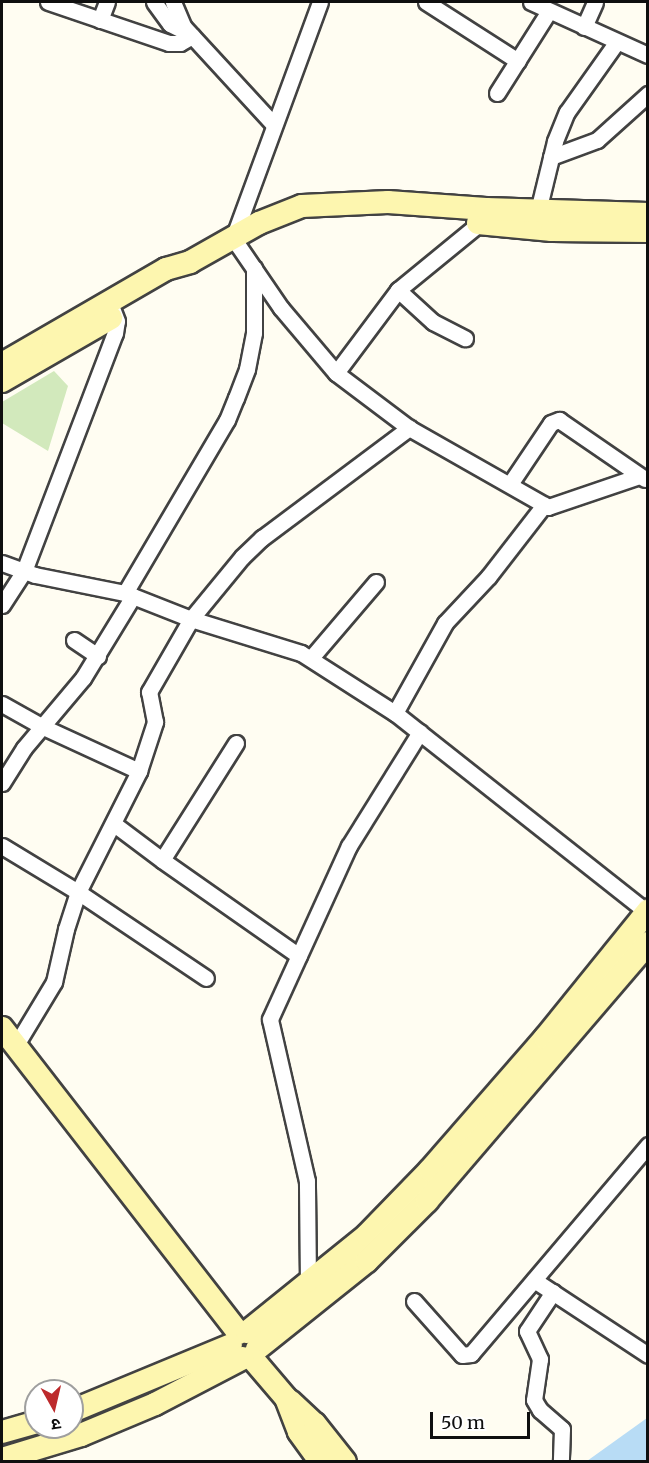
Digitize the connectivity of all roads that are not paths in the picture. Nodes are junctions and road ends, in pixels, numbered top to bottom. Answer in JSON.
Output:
{"nodes":[{"id":1,"x":48,"y":2,"type":"edge"},
{"id":2,"x":107,"y":2,"type":"edge"},
{"id":3,"x":154,"y":2,"type":"edge"},
{"id":4,"x":173,"y":2,"type":"edge"},
{"id":5,"x":320,"y":2,"type":"edge"},
{"id":6,"x":426,"y":2,"type":"edge"},
{"id":7,"x":531,"y":2,"type":"edge"},
{"id":8,"x":595,"y":2,"type":"edge"},
{"id":9,"x":549,"y":11,"type":"junction"},
{"id":10,"x":100,"y":20,"type":"junction"},
{"id":11,"x":584,"y":27,"type":"junction"},
{"id":12,"x":190,"y":33,"type":"junction"},
{"id":13,"x":616,"y":43,"type":"junction"},
{"id":14,"x":648,"y":55,"type":"edge"},
{"id":15,"x":518,"y":60,"type":"junction"},
{"id":16,"x":497,"y":93,"type":"dead end"},
{"id":17,"x":648,"y":94,"type":"edge"},
{"id":18,"x":274,"y":125,"type":"junction"},
{"id":19,"x":551,"y":157,"type":"junction"},
{"id":20,"x":538,"y":211,"type":"junction"},
{"id":21,"x":648,"y":214,"type":"edge"},
{"id":22,"x":483,"y":216,"type":"junction"},
{"id":23,"x":648,"y":231,"type":"edge"},
{"id":24,"x":233,"y":238,"type":"junction"},
{"id":25,"x":254,"y":267,"type":"junction"},
{"id":26,"x":398,"y":290,"type":"junction"},
{"id":27,"x":112,"y":309,"type":"junction"},
{"id":28,"x":465,"y":338,"type":"dead end"},
{"id":29,"x":2,"y":364,"type":"edge"},
{"id":30,"x":336,"y":373,"type":"junction"},
{"id":31,"x":2,"y":381,"type":"edge"},
{"id":32,"x":409,"y":428,"type":"junction"},
{"id":33,"x":643,"y":478,"type":"edge"},
{"id":34,"x":510,"y":484,"type":"junction"},
{"id":35,"x":544,"y":505,"type":"junction"},
{"id":36,"x":2,"y":563,"type":"edge"},
{"id":37,"x":24,"y":571,"type":"junction"},
{"id":38,"x":376,"y":582,"type":"dead end"},
{"id":39,"x":129,"y":594,"type":"junction"},
{"id":40,"x":2,"y":605,"type":"edge"},
{"id":41,"x":191,"y":619,"type":"junction"},
{"id":42,"x":74,"y":640,"type":"dead end"},
{"id":43,"x":98,"y":656,"type":"junction"},
{"id":44,"x":311,"y":658,"type":"junction"},
{"id":45,"x":2,"y":704,"type":"edge"},
{"id":46,"x":395,"y":713,"type":"junction"},
{"id":47,"x":41,"y":726,"type":"junction"},
{"id":48,"x":420,"y":732,"type":"junction"},
{"id":49,"x":236,"y":742,"type":"dead end"},
{"id":50,"x":139,"y":771,"type":"junction"},
{"id":51,"x":2,"y":783,"type":"edge"},
{"id":52,"x":114,"y":824,"type":"junction"},
{"id":53,"x":2,"y":846,"type":"edge"},
{"id":54,"x":162,"y":860,"type":"junction"},
{"id":55,"x":78,"y":892,"type":"junction"},
{"id":56,"x":647,"y":912,"type":"edge"},
{"id":57,"x":648,"y":943,"type":"edge"},
{"id":58,"x":298,"y":956,"type":"junction"},
{"id":59,"x":206,"y":978,"type":"dead end"},
{"id":60,"x":2,"y":1028,"type":"edge"},
{"id":61,"x":16,"y":1046,"type":"junction"},
{"id":62,"x":648,"y":1145,"type":"edge"},
{"id":63,"x":534,"y":1280,"type":"junction"},
{"id":64,"x":308,"y":1282,"type":"junction"},
{"id":65,"x":553,"y":1292,"type":"junction"},
{"id":66,"x":414,"y":1301,"type":"dead end"},
{"id":67,"x":245,"y":1346,"type":"junction"},
{"id":68,"x":648,"y":1355,"type":"edge"},
{"id":69,"x":286,"y":1398,"type":"junction"},
{"id":70,"x":84,"y":1406,"type":"edge"},
{"id":71,"x":24,"y":1426,"type":"edge"},
{"id":72,"x":2,"y":1432,"type":"edge"},
{"id":73,"x":2,"y":1459,"type":"edge"},
{"id":74,"x":321,"y":1461,"type":"edge"},
{"id":75,"x":345,"y":1461,"type":"edge"},
{"id":76,"x":561,"y":1461,"type":"edge"}],
"edges":[{"from":1,"to":10,"type":"street"},
{"from":2,"to":10,"type":"street"},
{"from":3,"to":12,"type":"street"},
{"from":4,"to":12,"type":"street"},
{"from":5,"to":18,"type":"street"},
{"from":6,"to":15,"type":"street"},
{"from":7,"to":9,"type":"street"},
{"from":8,"to":11,"type":"street"},
{"from":9,"to":11,"type":"street"},
{"from":9,"to":15,"type":"street"},
{"from":10,"to":12,"type":"street"},
{"from":11,"to":13,"type":"street"},
{"from":12,"to":18,"type":"street"},
{"from":13,"to":14,"type":"street"},
{"from":13,"to":19,"type":"street"},
{"from":15,"to":16,"type":"street"},
{"from":17,"to":19,"type":"street"},
{"from":18,"to":24,"type":"street"},
{"from":19,"to":20,"type":"street"},
{"from":20,"to":21,"type":"street"},
{"from":20,"to":22,"type":"street"},
{"from":22,"to":23,"type":"street"},
{"from":22,"to":24,"type":"street"},
{"from":22,"to":26,"type":"street"},
{"from":24,"to":25,"type":"street"},
{"from":24,"to":27,"type":"street"},
{"from":25,"to":30,"type":"street"},
{"from":25,"to":39,"type":"street"},
{"from":26,"to":28,"type":"street"},
{"from":26,"to":30,"type":"street"},
{"from":27,"to":29,"type":"street"},
{"from":27,"to":31,"type":"street"},
{"from":27,"to":37,"type":"street"},
{"from":30,"to":32,"type":"street"},
{"from":32,"to":34,"type":"street"},
{"from":32,"to":41,"type":"street"},
{"from":33,"to":34,"type":"street"},
{"from":33,"to":35,"type":"street"},
{"from":34,"to":35,"type":"street"},
{"from":35,"to":46,"type":"street"},
{"from":36,"to":37,"type":"street"},
{"from":37,"to":39,"type":"street"},
{"from":37,"to":40,"type":"street"},
{"from":38,"to":44,"type":"street"},
{"from":39,"to":41,"type":"street"},
{"from":39,"to":43,"type":"street"},
{"from":41,"to":44,"type":"street"},
{"from":41,"to":50,"type":"street"},
{"from":42,"to":43,"type":"street"},
{"from":43,"to":47,"type":"street"},
{"from":44,"to":46,"type":"street"},
{"from":45,"to":47,"type":"street"},
{"from":46,"to":48,"type":"street"},
{"from":47,"to":50,"type":"street"},
{"from":47,"to":51,"type":"street"},
{"from":48,"to":56,"type":"street"},
{"from":48,"to":58,"type":"street"},
{"from":49,"to":54,"type":"street"},
{"from":50,"to":52,"type":"street"},
{"from":52,"to":54,"type":"street"},
{"from":52,"to":55,"type":"street"},
{"from":53,"to":55,"type":"street"},
{"from":54,"to":58,"type":"street"},
{"from":55,"to":59,"type":"street"},
{"from":55,"to":61,"type":"street"},
{"from":56,"to":64,"type":"street"},
{"from":57,"to":67,"type":"street"},
{"from":58,"to":64,"type":"street"},
{"from":60,"to":61,"type":"street"},
{"from":61,"to":67,"type":"street"},
{"from":62,"to":63,"type":"street"},
{"from":63,"to":65,"type":"street"},
{"from":63,"to":66,"type":"street"},
{"from":64,"to":67,"type":"street"},
{"from":65,"to":68,"type":"street"},
{"from":65,"to":76,"type":"street"},
{"from":67,"to":69,"type":"street"},
{"from":67,"to":70,"type":"street"},
{"from":67,"to":73,"type":"street"},
{"from":69,"to":74,"type":"street"},
{"from":69,"to":75,"type":"street"},
{"from":71,"to":72,"type":"street"}]}
